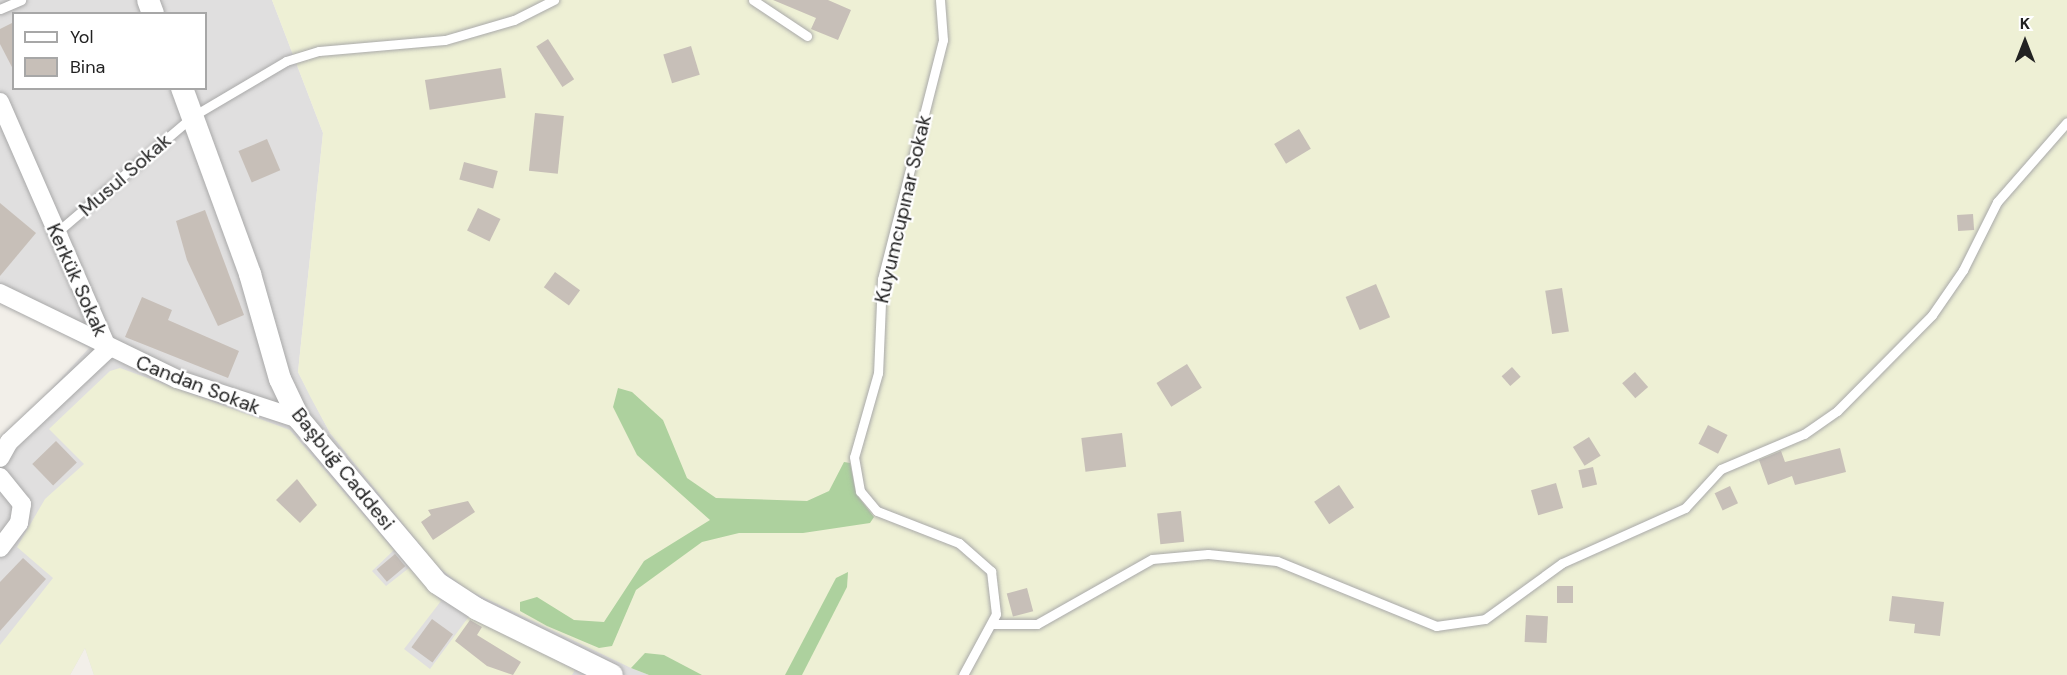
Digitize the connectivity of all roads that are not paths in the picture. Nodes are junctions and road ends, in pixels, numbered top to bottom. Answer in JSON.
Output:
{"nodes":[{"id":1,"x":21,"y":0,"type":"edge"},
{"id":2,"x":554,"y":0,"type":"edge"},
{"id":3,"x":753,"y":0,"type":"edge"},
{"id":4,"x":940,"y":0,"type":"edge"},
{"id":5,"x":0,"y":9,"type":"edge"},
{"id":6,"x":807,"y":36,"type":"dead end"},
{"id":7,"x":183,"y":90,"type":"edge"},
{"id":8,"x":0,"y":102,"type":"edge"},
{"id":9,"x":193,"y":116,"type":"junction"},
{"id":10,"x":2067,"y":122,"type":"edge"},
{"id":11,"x":56,"y":233,"type":"junction"},
{"id":12,"x":2,"y":294,"type":"edge"},
{"id":13,"x":108,"y":349,"type":"junction"},
{"id":14,"x":299,"y":419,"type":"junction"},
{"id":15,"x":0,"y":458,"type":"edge"},
{"id":16,"x":0,"y":477,"type":"edge"},
{"id":17,"x":0,"y":548,"type":"edge"},
{"id":18,"x":993,"y":624,"type":"junction"},
{"id":19,"x":585,"y":670,"type":"edge"},
{"id":20,"x":612,"y":675,"type":"edge"},
{"id":21,"x":963,"y":675,"type":"edge"}],
"edges":[{"from":1,"to":5,"type":"lane"},
{"from":2,"to":9,"type":"lane"},
{"from":3,"to":6,"type":"lane"},
{"from":4,"to":18,"type":"lane","name":"Kuyumcupınar Sokak"},
{"from":7,"to":9,"type":"street","name":"Başbuğ Caddesi"},
{"from":8,"to":11,"type":"street","name":"Kerkük Sokak"},
{"from":9,"to":11,"type":"lane","name":"Musul Sokak"},
{"from":9,"to":14,"type":"street","name":"Başbuğ Caddesi"},
{"from":10,"to":18,"type":"lane"},
{"from":11,"to":13,"type":"street","name":"Kerkük Sokak"},
{"from":12,"to":13,"type":"street","name":"Candan Sokak"},
{"from":13,"to":14,"type":"street","name":"Candan Sokak"},
{"from":13,"to":15,"type":"street","name":"Kerkük Sokak"},
{"from":14,"to":19,"type":"street","name":"Başbuğ Caddesi"},
{"from":16,"to":17,"type":"street"},
{"from":18,"to":21,"type":"lane","name":"Kuyumcupınar Sokak"},
{"from":19,"to":20,"type":"street","name":"Başbuğ Caddesi"}]}
